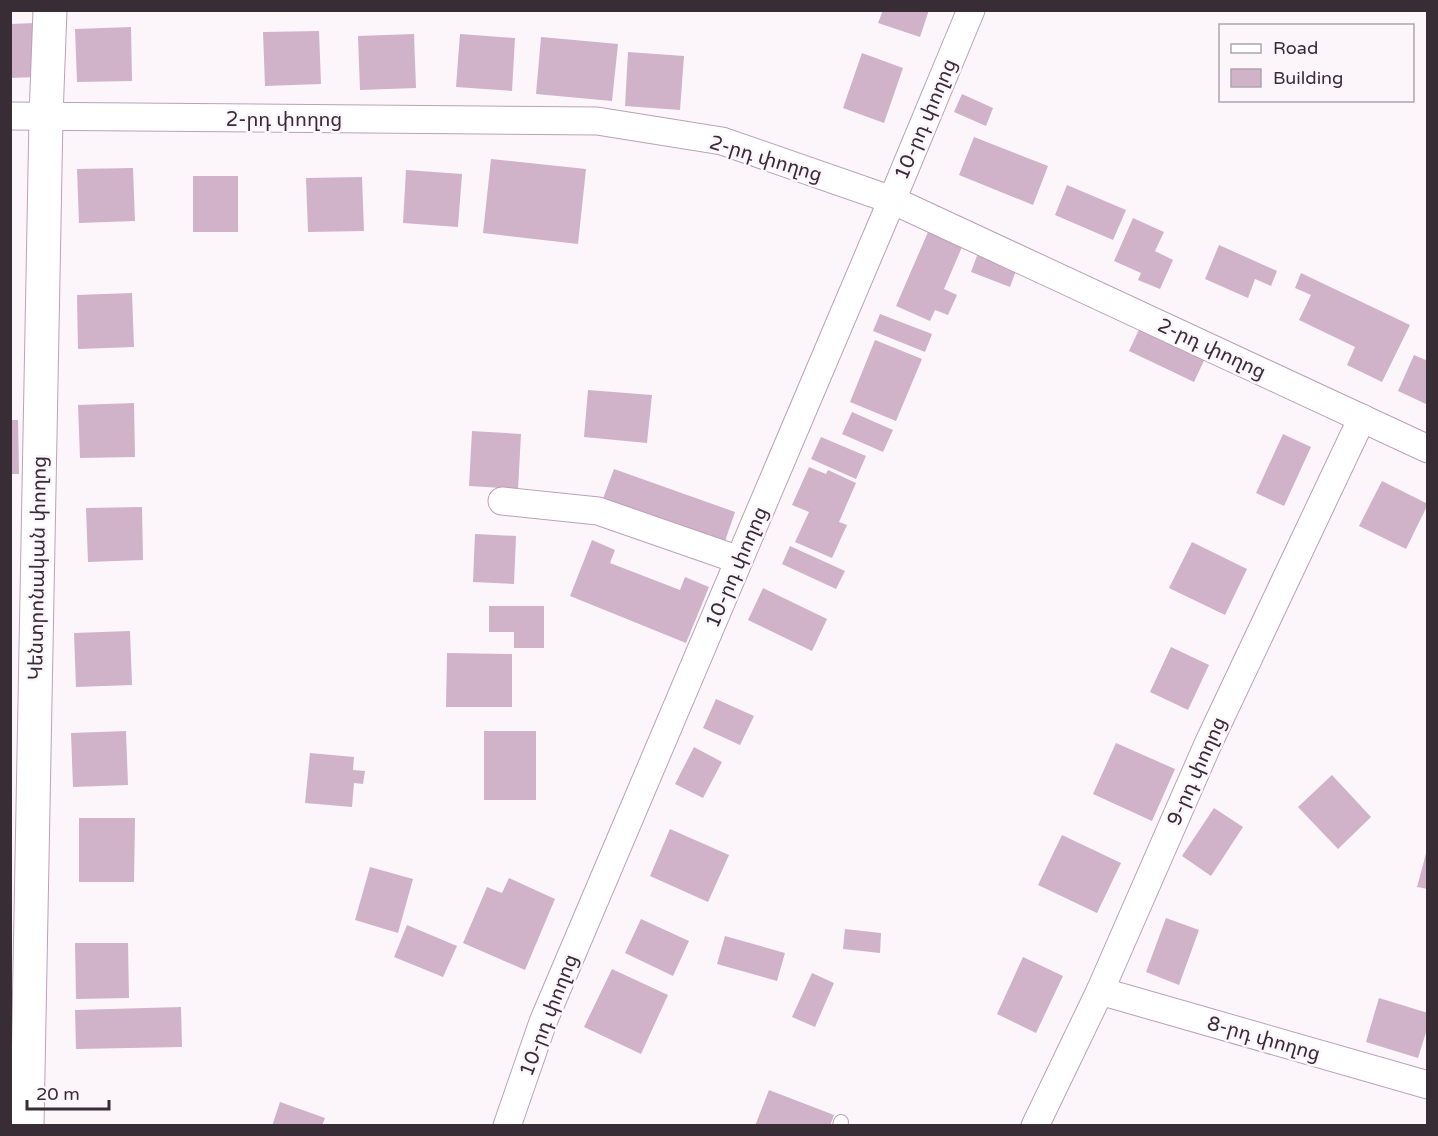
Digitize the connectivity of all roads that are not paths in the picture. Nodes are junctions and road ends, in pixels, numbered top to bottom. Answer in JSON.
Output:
{"nodes":[{"id":1,"x":50,"y":10,"type":"edge"},
{"id":2,"x":971,"y":10,"type":"edge"},
{"id":3,"x":10,"y":116,"type":"edge"},
{"id":4,"x":46,"y":117,"type":"junction"},
{"id":5,"x":892,"y":200,"type":"junction"},
{"id":6,"x":1362,"y":418,"type":"junction"},
{"id":7,"x":1428,"y":449,"type":"edge"},
{"id":8,"x":502,"y":501,"type":"dead end"},
{"id":9,"x":739,"y":560,"type":"junction"},
{"id":10,"x":1100,"y":991,"type":"junction"},
{"id":11,"x":1428,"y":1085,"type":"edge"},
{"id":12,"x":27,"y":1125,"type":"edge"},
{"id":13,"x":507,"y":1125,"type":"edge"},
{"id":14,"x":1035,"y":1125,"type":"edge"}],
"edges":[{"from":1,"to":4,"type":"street","name":"Կենտրոնական փողոց"},
{"from":2,"to":5,"type":"street","name":"10-րդ փողոց"},
{"from":3,"to":4,"type":"street","name":"2-րդ փողոց"},
{"from":4,"to":5,"type":"street","name":"2-րդ փողոց"},
{"from":4,"to":12,"type":"street","name":"Կենտրոնական փողոց"},
{"from":5,"to":6,"type":"street","name":"2-րդ փողոց"},
{"from":5,"to":9,"type":"street","name":"10-րդ փողոց"},
{"from":6,"to":7,"type":"street","name":"2-րդ փողոց"},
{"from":6,"to":10,"type":"street","name":"9-րդ փողոց"},
{"from":8,"to":9,"type":"street"},
{"from":9,"to":13,"type":"street","name":"10-րդ փողոց"},
{"from":10,"to":11,"type":"street","name":"8-րդ փողոց"},
{"from":10,"to":14,"type":"street","name":"9-րդ փողոց"}]}
